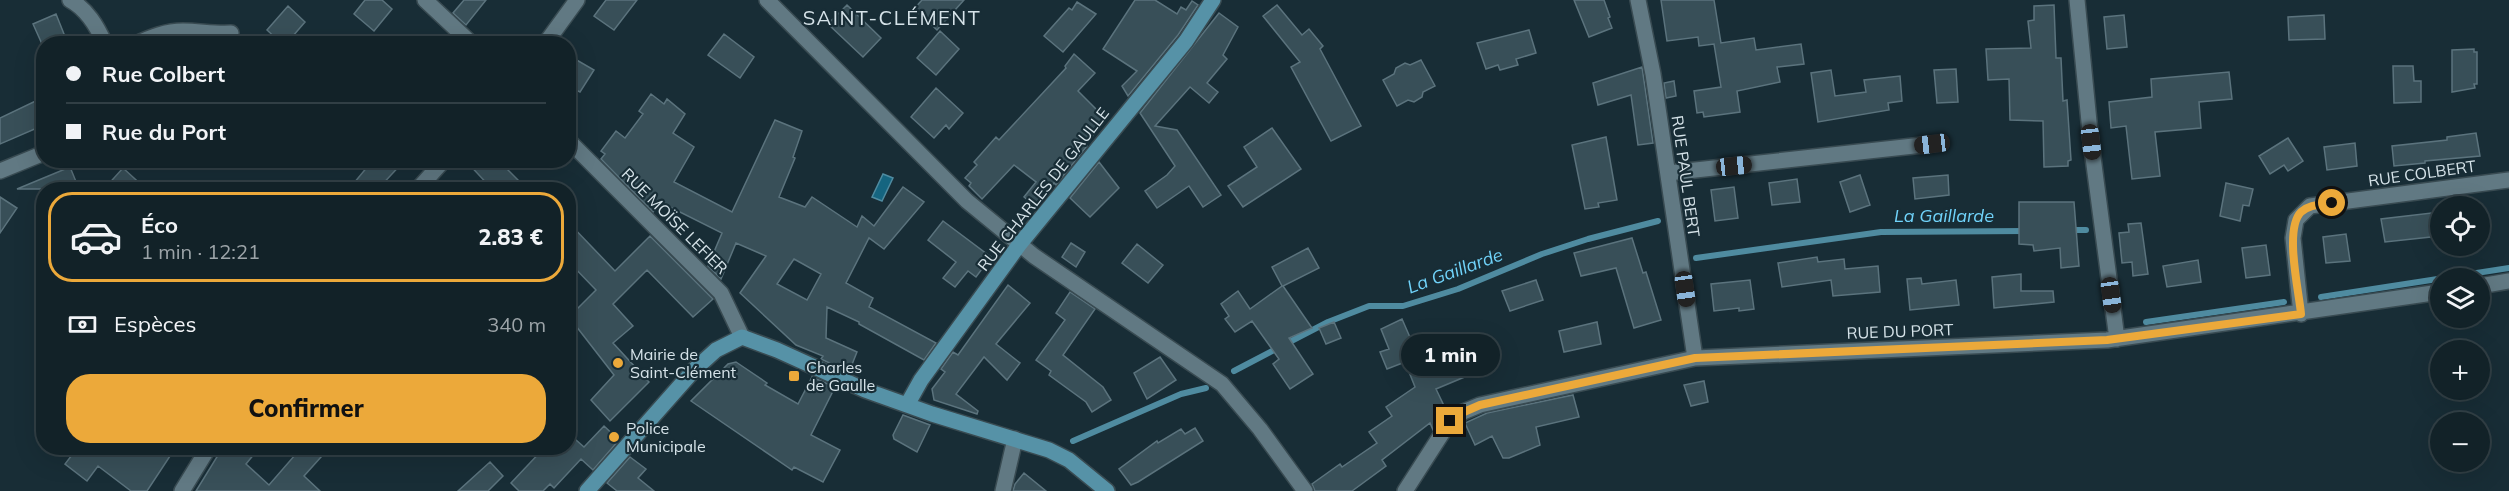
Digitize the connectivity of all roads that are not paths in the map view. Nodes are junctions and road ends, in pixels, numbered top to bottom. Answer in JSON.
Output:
{"nodes":[{"id":1,"x":70,"y":0,"type":"edge"},
{"id":2,"x":425,"y":0,"type":"edge"},
{"id":3,"x":577,"y":0,"type":"edge"},
{"id":4,"x":767,"y":0,"type":"edge"},
{"id":5,"x":1213,"y":0,"type":"edge"},
{"id":6,"x":1638,"y":0,"type":"edge"},
{"id":7,"x":2078,"y":0,"type":"edge"},
{"id":8,"x":231,"y":33,"type":"dead end"},
{"id":9,"x":101,"y":36,"type":"edge"},
{"id":10,"x":155,"y":36,"type":"edge"},
{"id":11,"x":463,"y":36,"type":"edge"},
{"id":12,"x":551,"y":36,"type":"edge"},
{"id":13,"x":1932,"y":144,"type":"dead end"},
{"id":14,"x":576,"y":148,"type":"edge"},
{"id":15,"x":36,"y":156,"type":"edge"},
{"id":16,"x":437,"y":168,"type":"edge"},
{"id":17,"x":0,"y":171,"type":"edge"},
{"id":18,"x":1668,"y":173,"type":"junction"},
{"id":19,"x":2509,"y":180,"type":"edge"},
{"id":20,"x":424,"y":182,"type":"edge"},
{"id":21,"x":1019,"y":245,"type":"junction"},
{"id":22,"x":2509,"y":281,"type":"edge"},
{"id":23,"x":2490,"y":284,"type":"edge"},
{"id":24,"x":2430,"y":294,"type":"edge"},
{"id":25,"x":2301,"y":314,"type":"junction"},
{"id":26,"x":742,"y":337,"type":"junction"},
{"id":27,"x":2117,"y":339,"type":"junction"},
{"id":28,"x":1695,"y":358,"type":"junction"},
{"id":29,"x":907,"y":405,"type":"junction"},
{"id":30,"x":1015,"y":439,"type":"junction"},
{"id":31,"x":204,"y":455,"type":"edge"},
{"id":32,"x":182,"y":491,"type":"edge"},
{"id":33,"x":586,"y":491,"type":"edge"},
{"id":34,"x":1003,"y":491,"type":"edge"},
{"id":35,"x":1107,"y":491,"type":"edge"},
{"id":36,"x":1305,"y":491,"type":"edge"},
{"id":37,"x":1405,"y":491,"type":"edge"}],
"edges":[{"from":1,"to":9,"type":"street"},
{"from":2,"to":11,"type":"street"},
{"from":3,"to":12,"type":"street"},
{"from":4,"to":21,"type":"street"},
{"from":5,"to":21,"type":"street","name":"RUE CHARLES DE GAULLE"},
{"from":6,"to":18,"type":"street","name":"RUE PAUL BERT"},
{"from":7,"to":27,"type":"street"},
{"from":8,"to":10,"type":"street"},
{"from":13,"to":18,"type":"street"},
{"from":14,"to":26,"type":"street","name":"RUE MOÏSE LEFIER"},
{"from":15,"to":17,"type":"street"},
{"from":16,"to":20,"type":"street"},
{"from":18,"to":28,"type":"street","name":"RUE PAUL BERT"},
{"from":19,"to":25,"type":"street","name":"RUE COLBERT"},
{"from":21,"to":29,"type":"street","name":"RUE CHARLES DE GAULLE"},
{"from":21,"to":36,"type":"street"},
{"from":22,"to":23,"type":"street"},
{"from":24,"to":25,"type":"street","name":"RUE DU PORT"},
{"from":25,"to":27,"type":"street","name":"RUE DU PORT"},
{"from":26,"to":29,"type":"street"},
{"from":26,"to":33,"type":"street"},
{"from":27,"to":28,"type":"street","name":"RUE DU PORT"},
{"from":28,"to":37,"type":"street","name":"RUE DU PORT"},
{"from":29,"to":30,"type":"street"},
{"from":30,"to":34,"type":"street"},
{"from":30,"to":35,"type":"street"},
{"from":31,"to":32,"type":"street"}]}
